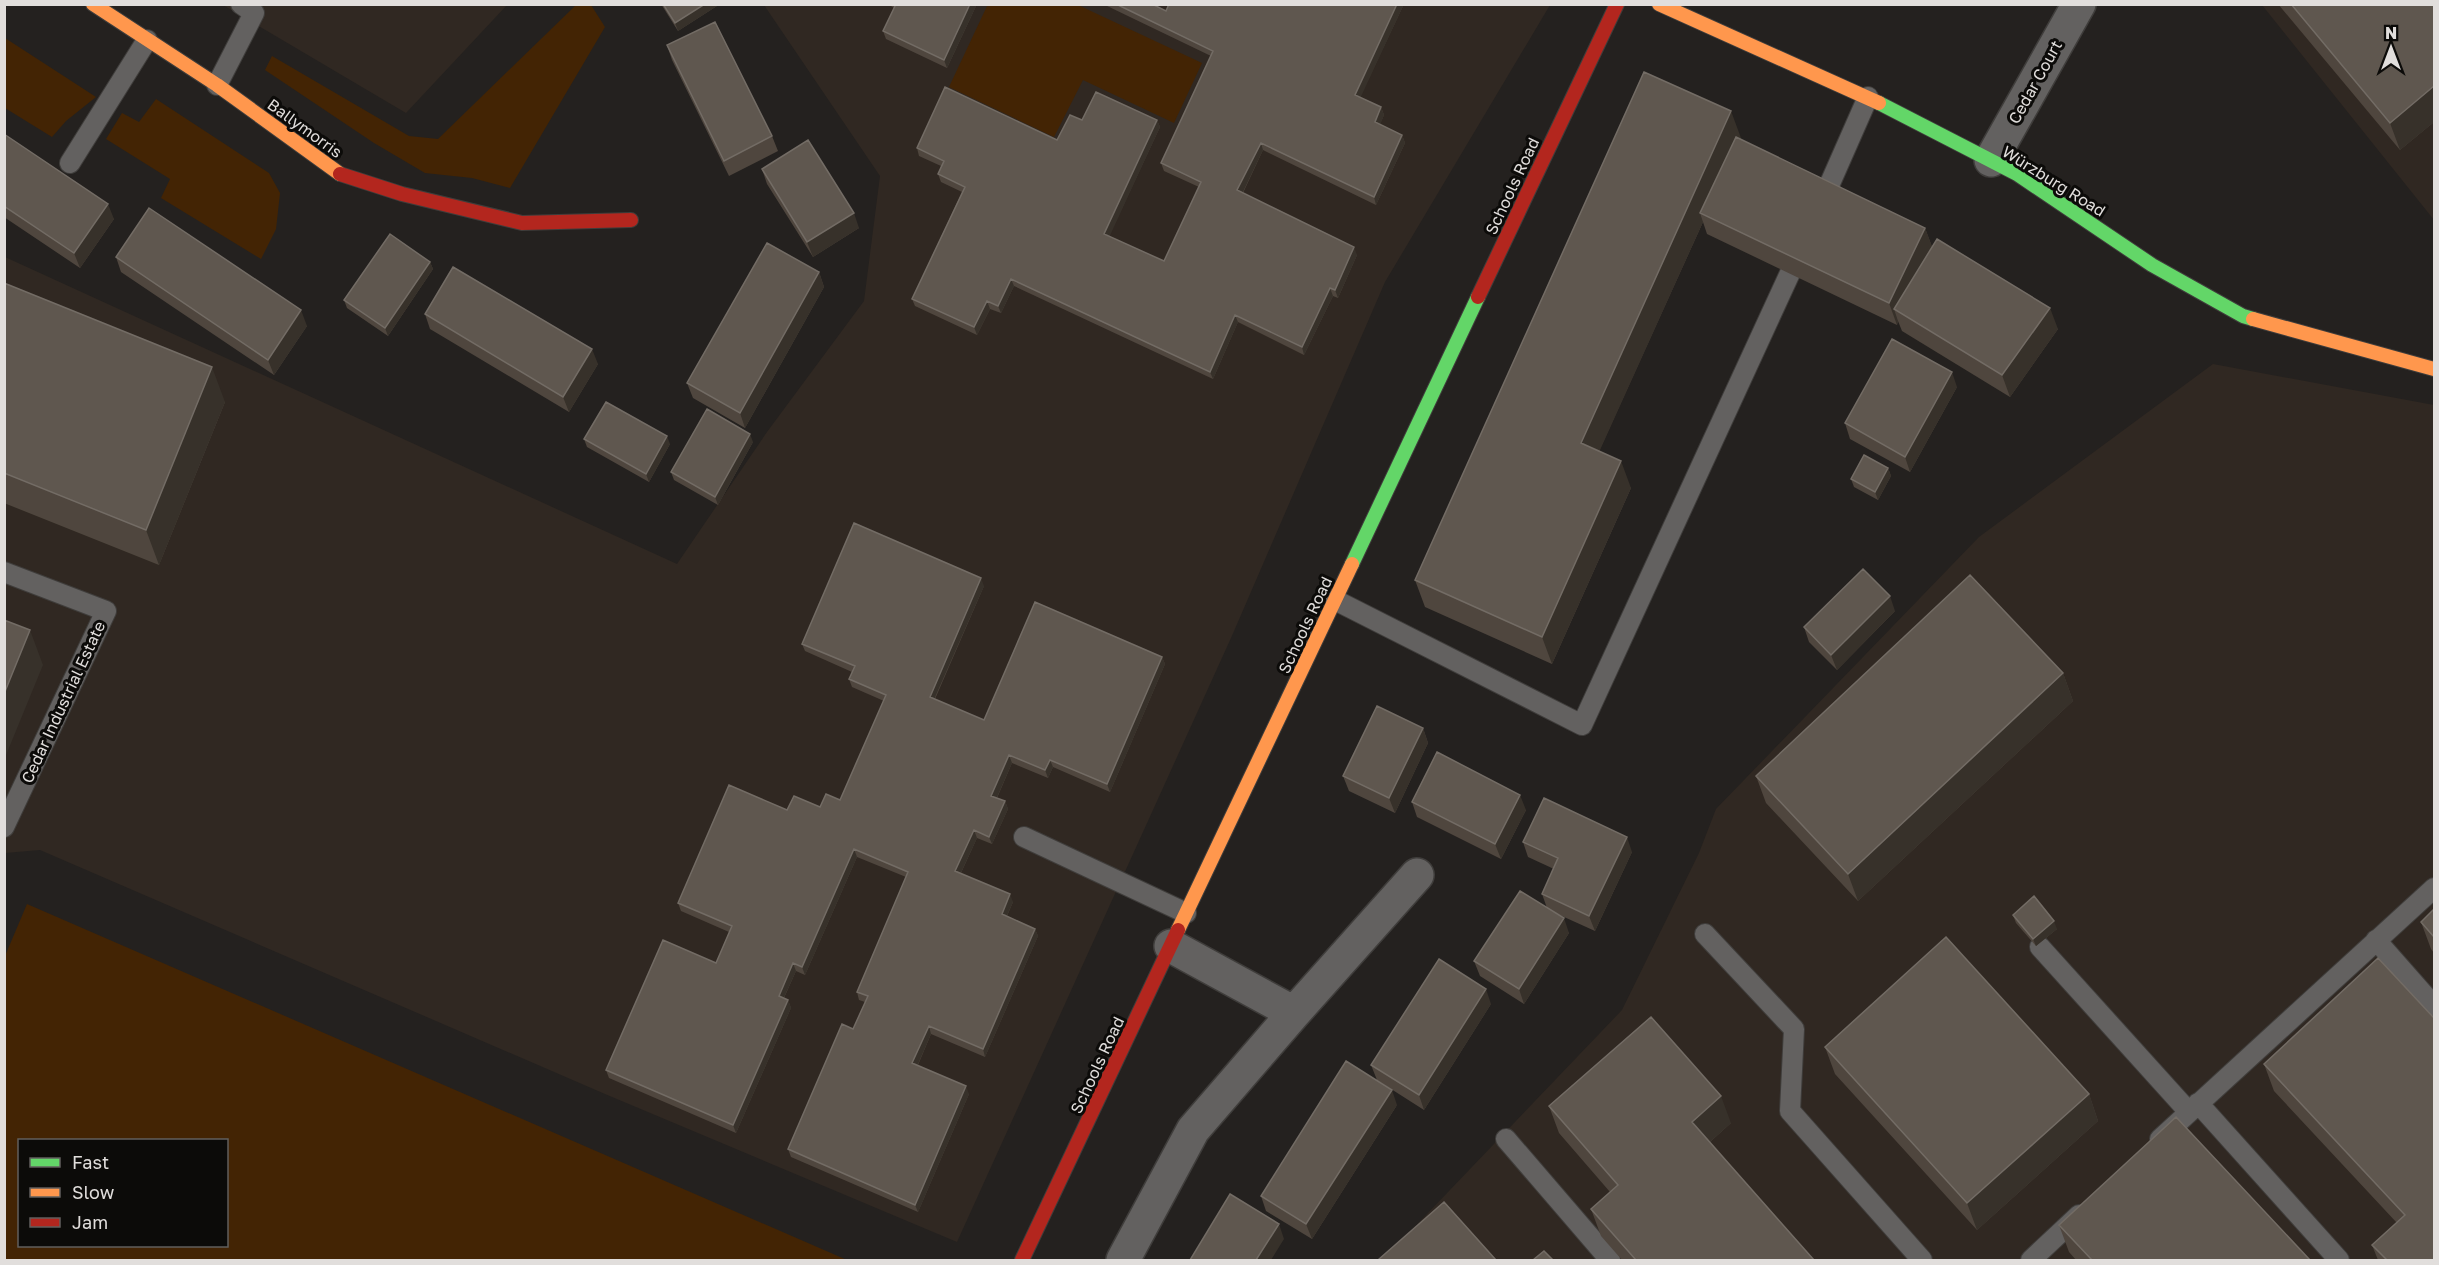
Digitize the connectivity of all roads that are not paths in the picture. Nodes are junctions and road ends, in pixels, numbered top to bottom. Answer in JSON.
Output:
{"nodes":[{"id":1,"x":93,"y":4,"type":"edge"},
{"id":2,"x":241,"y":4,"type":"edge"},
{"id":3,"x":1617,"y":4,"type":"edge"},
{"id":4,"x":1659,"y":4,"type":"edge"},
{"id":5,"x":2079,"y":4,"type":"edge"},
{"id":6,"x":147,"y":40,"type":"junction"},
{"id":7,"x":217,"y":85,"type":"junction"},
{"id":8,"x":1868,"y":97,"type":"junction"},
{"id":9,"x":1991,"y":160,"type":"junction"},
{"id":10,"x":70,"y":163,"type":"dead end"},
{"id":11,"x":1824,"y":197,"type":"edge"},
{"id":12,"x":632,"y":220,"type":"dead end"},
{"id":13,"x":1790,"y":273,"type":"edge"},
{"id":14,"x":2434,"y":369,"type":"edge"},
{"id":15,"x":4,"y":572,"type":"edge"},
{"id":16,"x":1335,"y":600,"type":"junction"},
{"id":17,"x":4,"y":826,"type":"edge"},
{"id":18,"x":1024,"y":837,"type":"dead end"},
{"id":19,"x":1417,"y":875,"type":"dead end"},
{"id":20,"x":2434,"y":888,"type":"edge"},
{"id":21,"x":1186,"y":914,"type":"junction"},
{"id":22,"x":1705,"y":934,"type":"dead end"},
{"id":23,"x":2376,"y":940,"type":"junction"},
{"id":24,"x":1171,"y":946,"type":"junction"},
{"id":25,"x":2040,"y":947,"type":"edge"},
{"id":26,"x":2434,"y":1006,"type":"edge"},
{"id":27,"x":1294,"y":1013,"type":"junction"},
{"id":28,"x":2194,"y":1107,"type":"junction"},
{"id":29,"x":1506,"y":1139,"type":"dead end"},
{"id":30,"x":2148,"y":1151,"type":"edge"},
{"id":31,"x":2089,"y":1206,"type":"edge"},
{"id":32,"x":1022,"y":1260,"type":"edge"},
{"id":33,"x":1123,"y":1260,"type":"edge"},
{"id":34,"x":1610,"y":1260,"type":"edge"},
{"id":35,"x":1922,"y":1260,"type":"edge"},
{"id":36,"x":2031,"y":1260,"type":"edge"},
{"id":37,"x":2339,"y":1260,"type":"edge"}],
"edges":[{"from":1,"to":6,"type":"street","name":"Ballymorris"},
{"from":2,"to":7,"type":"lane"},
{"from":3,"to":16,"type":"street","name":"Schools Road"},
{"from":4,"to":8,"type":"street","name":"Würzburg Road"},
{"from":5,"to":9,"type":"street","name":"Cedar Court"},
{"from":6,"to":7,"type":"street","name":"Ballymorris"},
{"from":6,"to":10,"type":"lane"},
{"from":7,"to":12,"type":"street","name":"Ballymorris"},
{"from":8,"to":9,"type":"street","name":"Würzburg Road"},
{"from":8,"to":11,"type":"lane"},
{"from":9,"to":14,"type":"street","name":"Würzburg Road"},
{"from":13,"to":16,"type":"lane"},
{"from":15,"to":17,"type":"lane","name":"Cedar Industrial Estate"},
{"from":16,"to":21,"type":"street","name":"Schools Road"},
{"from":18,"to":21,"type":"lane"},
{"from":19,"to":27,"type":"street"},
{"from":20,"to":23,"type":"lane"},
{"from":21,"to":24,"type":"street","name":"Schools Road"},
{"from":22,"to":35,"type":"lane"},
{"from":23,"to":26,"type":"lane"},
{"from":23,"to":28,"type":"lane"},
{"from":24,"to":27,"type":"street"},
{"from":24,"to":32,"type":"street","name":"Schools Road"},
{"from":25,"to":28,"type":"lane"},
{"from":27,"to":33,"type":"street"},
{"from":28,"to":30,"type":"lane"},
{"from":28,"to":37,"type":"lane"},
{"from":29,"to":34,"type":"lane"},
{"from":31,"to":36,"type":"lane"}]}
